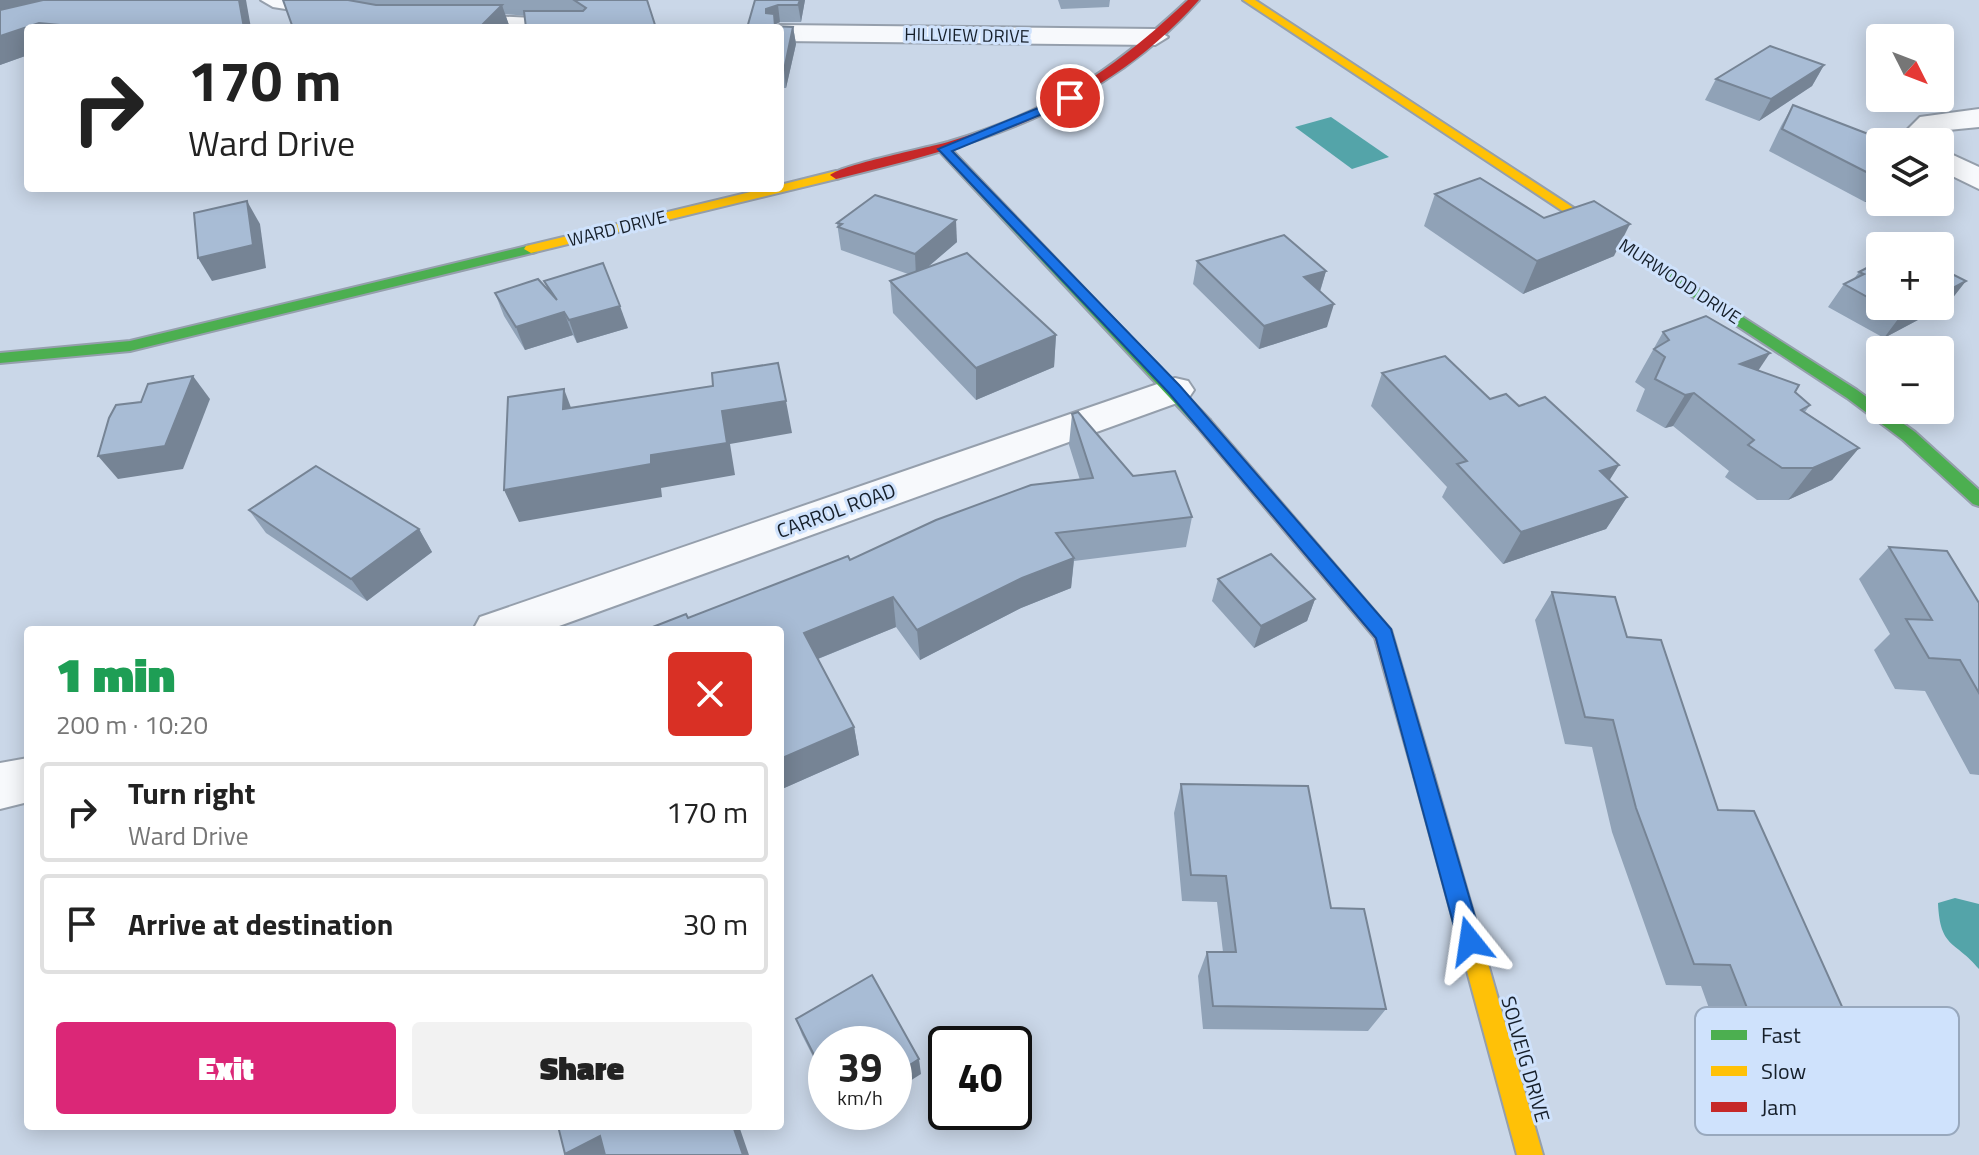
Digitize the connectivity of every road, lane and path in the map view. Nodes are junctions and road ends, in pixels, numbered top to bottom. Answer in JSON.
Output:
{"nodes":[{"id":1,"x":273,"y":0,"type":"edge"},
{"id":2,"x":1194,"y":0,"type":"edge"},
{"id":3,"x":1248,"y":0,"type":"edge"},
{"id":4,"x":372,"y":16,"type":"edge"},
{"id":5,"x":417,"y":20,"type":"edge"},
{"id":6,"x":496,"y":24,"type":"edge"},
{"id":7,"x":784,"y":33,"type":"edge"},
{"id":8,"x":1155,"y":37,"type":"junction"},
{"id":9,"x":1979,"y":118,"type":"edge"},
{"id":10,"x":1925,"y":128,"type":"edge"},
{"id":11,"x":944,"y":149,"type":"junction"},
{"id":12,"x":1954,"y":166,"type":"edge"},
{"id":13,"x":1979,"y":180,"type":"edge"},
{"id":14,"x":784,"y":188,"type":"edge"},
{"id":15,"x":766,"y":192,"type":"edge"},
{"id":16,"x":0,"y":358,"type":"edge"},
{"id":17,"x":1175,"y":390,"type":"junction"},
{"id":18,"x":1979,"y":500,"type":"edge"},
{"id":19,"x":507,"y":626,"type":"edge"},
{"id":20,"x":24,"y":781,"type":"edge"},
{"id":21,"x":0,"y":786,"type":"edge"},
{"id":22,"x":1530,"y":1155,"type":"edge"}],
"edges":[{"from":1,"to":4,"type":"street"},
{"from":2,"to":8,"type":"street","name":"WARD DRIVE"},
{"from":3,"to":18,"type":"street","name":"MURWOOD DRIVE"},
{"from":5,"to":6,"type":"street"},
{"from":7,"to":8,"type":"street","name":"HILLVIEW DRIVE"},
{"from":8,"to":11,"type":"street","name":"WARD DRIVE"},
{"from":9,"to":10,"type":"street"},
{"from":11,"to":14,"type":"street","name":"WARD DRIVE"},
{"from":11,"to":17,"type":"street","name":"SOLVEIG DRIVE"},
{"from":12,"to":13,"type":"street"},
{"from":15,"to":16,"type":"street","name":"WARD DRIVE"},
{"from":17,"to":19,"type":"street","name":"CARROL ROAD"},
{"from":17,"to":22,"type":"street","name":"SOLVEIG DRIVE"},
{"from":20,"to":21,"type":"street"}]}
